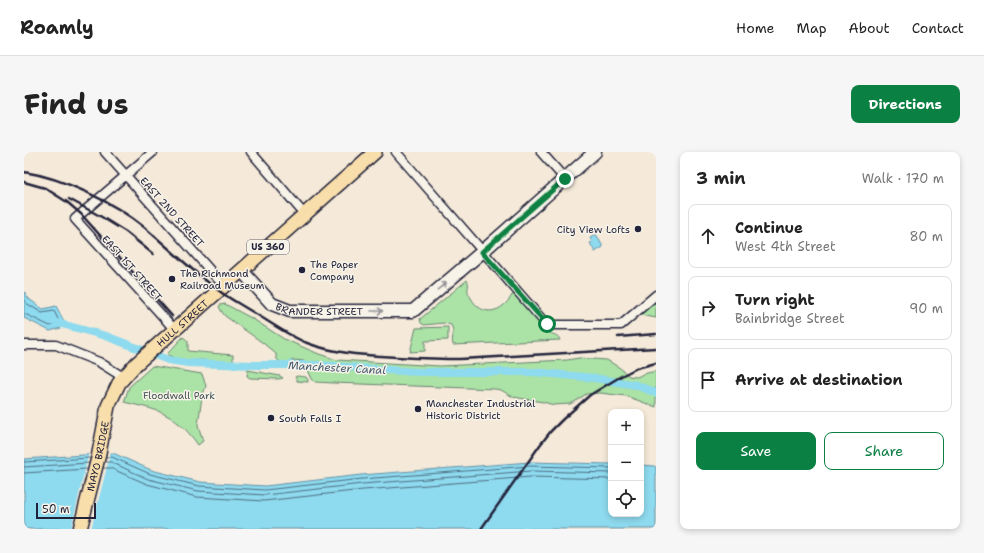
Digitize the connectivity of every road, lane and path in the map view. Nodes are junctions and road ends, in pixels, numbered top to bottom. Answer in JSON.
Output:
{"nodes":[{"id":1,"x":105,"y":152,"type":"edge"},
{"id":2,"x":154,"y":152,"type":"edge"},
{"id":3,"x":251,"y":152,"type":"edge"},
{"id":4,"x":375,"y":152,"type":"edge"},
{"id":5,"x":396,"y":152,"type":"edge"},
{"id":6,"x":541,"y":152,"type":"edge"},
{"id":7,"x":595,"y":152,"type":"edge"},
{"id":8,"x":126,"y":176,"type":"junction"},
{"id":9,"x":565,"y":179,"type":"junction"},
{"id":10,"x":305,"y":214,"type":"junction"},
{"id":11,"x":482,"y":252,"type":"junction"},
{"id":12,"x":242,"y":271,"type":"junction"},
{"id":13,"x":224,"y":286,"type":"junction"},
{"id":14,"x":656,"y":295,"type":"edge"},
{"id":15,"x":175,"y":330,"type":"junction"},
{"id":16,"x":24,"y":346,"type":"edge"},
{"id":17,"x":123,"y":377,"type":"junction"},
{"id":18,"x":108,"y":406,"type":"joint"},
{"id":19,"x":80,"y":529,"type":"edge"}],
"edges":[{"from":1,"to":8,"type":"street","name":"EAST 2ND STREET"},
{"from":2,"to":8,"type":"street"},
{"from":3,"to":10,"type":"street"},
{"from":4,"to":10,"type":"main road","name":"HULL STREET","number":"US 360"},
{"from":5,"to":11,"type":"street"},
{"from":6,"to":9,"type":"street"},
{"from":7,"to":9,"type":"street"},
{"from":8,"to":13,"type":"street","name":"EAST 2ND STREET"},
{"from":8,"to":15,"type":"street","name":"EAST 1ST STREET"},
{"from":9,"to":11,"type":"street"},
{"from":10,"to":12,"type":"main road","name":"HULL STREET","number":"US 360"},
{"from":12,"to":11,"type":"street","name":"BRANDER STREET","one_way":true},
{"from":11,"to":14,"type":"street"},
{"from":12,"to":13,"type":"main road","name":"HULL STREET","number":"US 360"},
{"from":13,"to":15,"type":"main road","name":"HULL STREET","number":"US 360"},
{"from":15,"to":17,"type":"main road","name":"HULL STREET","number":"US 360"},
{"from":16,"to":17,"type":"street"},
{"from":17,"to":18,"type":"main road","name":"HULL STREET","number":"US 360"},
{"from":18,"to":19,"type":"main road","name":"MAYO BRIDGE","number":"US 360"}]}
